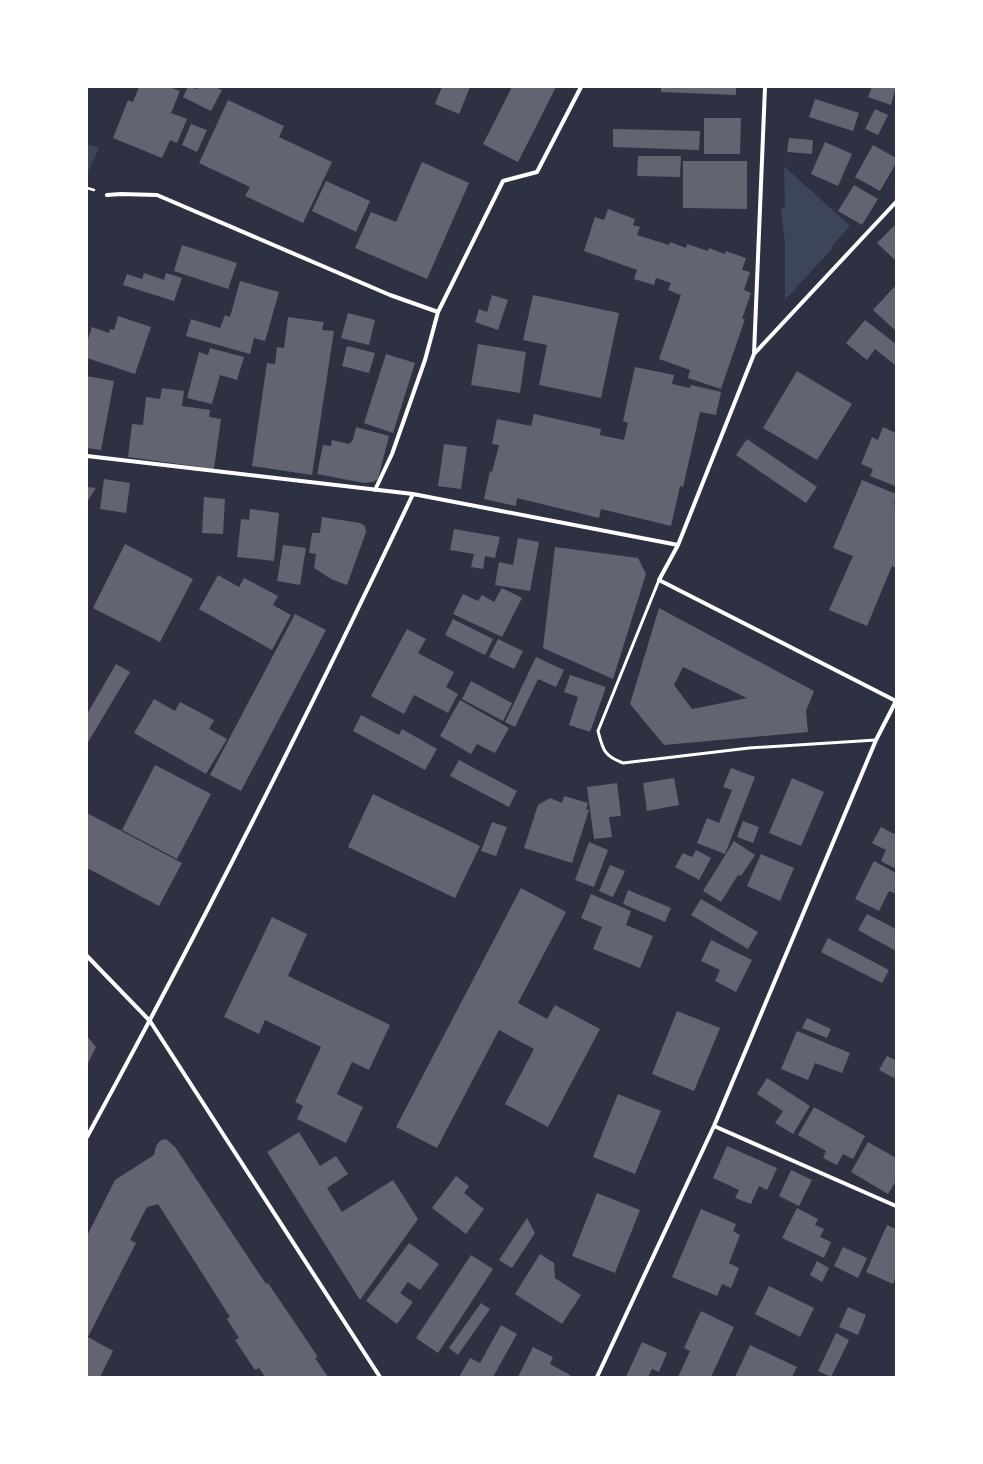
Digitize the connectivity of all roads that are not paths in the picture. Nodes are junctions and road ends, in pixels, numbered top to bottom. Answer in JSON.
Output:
{"nodes":[{"id":1,"x":581,"y":87,"type":"edge"},
{"id":2,"x":765,"y":87,"type":"edge"},
{"id":3,"x":107,"y":195,"type":"dead end"},
{"id":4,"x":896,"y":202,"type":"edge"},
{"id":5,"x":438,"y":312,"type":"junction"},
{"id":6,"x":754,"y":354,"type":"junction"},
{"id":7,"x":87,"y":456,"type":"edge"},
{"id":8,"x":375,"y":490,"type":"junction"},
{"id":9,"x":414,"y":494,"type":"junction"},
{"id":10,"x":678,"y":545,"type":"junction"},
{"id":11,"x":659,"y":580,"type":"junction"},
{"id":12,"x":896,"y":701,"type":"edge"},
{"id":13,"x":876,"y":740,"type":"junction"},
{"id":14,"x":87,"y":956,"type":"edge"},
{"id":15,"x":150,"y":1022,"type":"junction"},
{"id":16,"x":714,"y":1126,"type":"junction"},
{"id":17,"x":87,"y":1137,"type":"edge"},
{"id":18,"x":896,"y":1206,"type":"edge"},
{"id":19,"x":380,"y":1377,"type":"edge"},
{"id":20,"x":597,"y":1377,"type":"edge"}],
"edges":[{"from":1,"to":5,"type":"street"},
{"from":2,"to":6,"type":"street"},
{"from":3,"to":5,"type":"street"},
{"from":4,"to":6,"type":"street"},
{"from":5,"to":8,"type":"street"},
{"from":6,"to":10,"type":"street"},
{"from":7,"to":8,"type":"street"},
{"from":8,"to":9,"type":"street"},
{"from":9,"to":10,"type":"street"},
{"from":9,"to":15,"type":"street"},
{"from":10,"to":11,"type":"street"},
{"from":11,"to":12,"type":"street"},
{"from":11,"to":13,"type":"lane"},
{"from":12,"to":13,"type":"street"},
{"from":13,"to":16,"type":"street"},
{"from":14,"to":15,"type":"street"},
{"from":15,"to":17,"type":"street"},
{"from":15,"to":19,"type":"street"},
{"from":16,"to":18,"type":"street"},
{"from":16,"to":20,"type":"street"}]}
